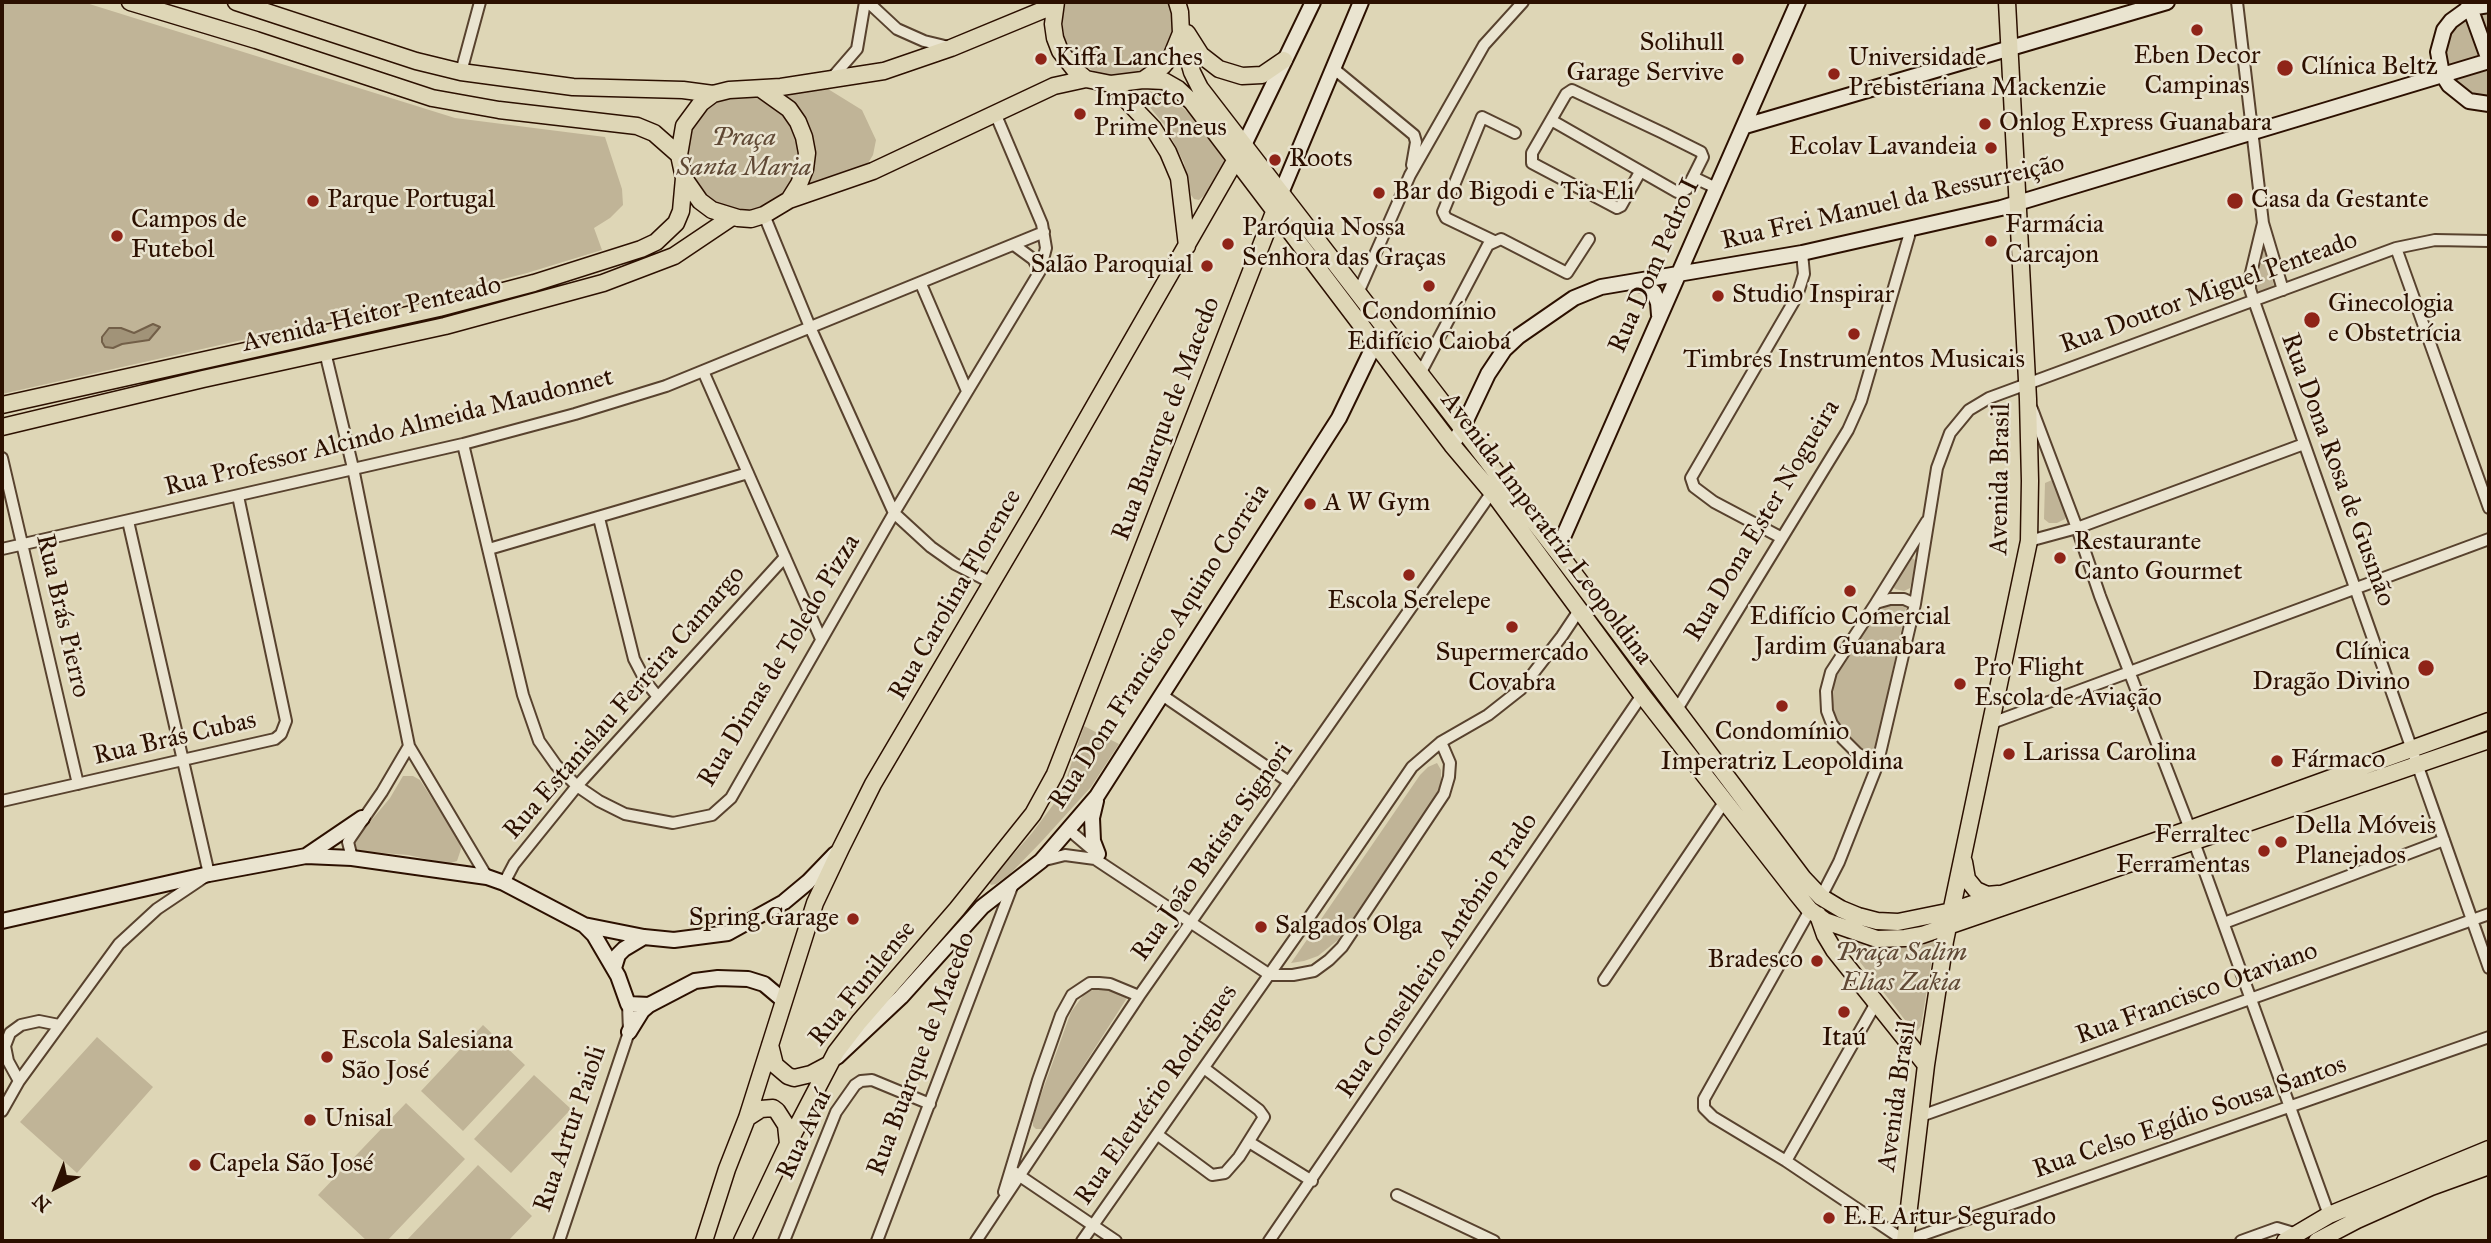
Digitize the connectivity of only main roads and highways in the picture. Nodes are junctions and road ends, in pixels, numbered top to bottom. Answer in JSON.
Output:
{"nodes":[{"id":1,"x":130,"y":2,"type":"edge"},
{"id":2,"x":236,"y":2,"type":"edge"},
{"id":3,"x":1177,"y":2,"type":"edge"},
{"id":4,"x":2007,"y":2,"type":"edge"},
{"id":5,"x":1056,"y":3,"type":"edge"},
{"id":6,"x":276,"y":8,"type":"edge"},
{"id":7,"x":1181,"y":28,"type":"junction"},
{"id":8,"x":1284,"y":60,"type":"road end"},
{"id":9,"x":1086,"y":79,"type":"junction"},
{"id":10,"x":1143,"y":80,"type":"junction"},
{"id":11,"x":1111,"y":84,"type":"junction"},
{"id":12,"x":761,"y":89,"type":"junction"},
{"id":13,"x":713,"y":94,"type":"junction"},
{"id":14,"x":1240,"y":152,"type":"junction"},
{"id":15,"x":678,"y":155,"type":"junction"},
{"id":16,"x":684,"y":178,"type":"junction"},
{"id":17,"x":1281,"y":193,"type":"junction"},
{"id":18,"x":789,"y":201,"type":"junction"},
{"id":19,"x":1275,"y":209,"type":"junction"},
{"id":20,"x":732,"y":217,"type":"junction"},
{"id":21,"x":1187,"y":246,"type":"junction"},
{"id":22,"x":2,"y":405,"type":"edge"},
{"id":23,"x":5,"y":426,"type":"edge"},
{"id":24,"x":1532,"y":547,"type":"junction"},
{"id":25,"x":1557,"y":551,"type":"junction"},
{"id":26,"x":2489,"y":722,"type":"edge"},
{"id":27,"x":2489,"y":740,"type":"edge"},
{"id":28,"x":1033,"y":814,"type":"joint"},
{"id":29,"x":2192,"y":835,"type":"junction"},
{"id":30,"x":1963,"y":851,"type":"junction"},
{"id":31,"x":2004,"y":893,"type":"junction"},
{"id":32,"x":1817,"y":907,"type":"junction"},
{"id":33,"x":1950,"y":919,"type":"junction"},
{"id":34,"x":769,"y":1043,"type":"junction"},
{"id":35,"x":828,"y":1065,"type":"junction"},
{"id":36,"x":1926,"y":1065,"type":"junction"},
{"id":37,"x":747,"y":1118,"type":"junction"},
{"id":38,"x":788,"y":1143,"type":"junction"},
{"id":39,"x":2489,"y":1149,"type":"edge"},
{"id":40,"x":2489,"y":1166,"type":"edge"},
{"id":41,"x":2291,"y":1238,"type":"edge"},
{"id":42,"x":704,"y":1241,"type":"edge"},
{"id":43,"x":742,"y":1241,"type":"edge"},
{"id":44,"x":1905,"y":1241,"type":"edge"},
{"id":45,"x":2317,"y":1241,"type":"edge"}],
"edges":[{"from":1,"to":15,"type":"main road"},
{"from":2,"to":6,"type":"main road"},
{"from":3,"to":7,"type":"main road","name":"Avenida Imperatriz Leopoldina"},
{"from":4,"to":30,"type":"main road","name":"Avenida Brasil"},
{"from":5,"to":9,"type":"main road"},
{"from":5,"to":12,"type":"main road"},
{"from":6,"to":13,"type":"main road"},
{"from":7,"to":8,"type":"main road"},
{"from":7,"to":10,"type":"main road"},
{"from":7,"to":14,"type":"main road","name":"Avenida Imperatriz Leopoldina"},
{"from":9,"to":11,"type":"main road"},
{"from":9,"to":18,"type":"main road"},
{"from":10,"to":11,"type":"main road"},
{"from":10,"to":14,"type":"main road","name":"Avenida Imperatriz Leopoldina"},
{"from":11,"to":21,"type":"main road"},
{"from":12,"to":13,"type":"main road"},
{"from":12,"to":18,"type":"main road"},
{"from":13,"to":15,"type":"main road"},
{"from":14,"to":17,"type":"main road","name":"Avenida Imperatriz Leopoldina"},
{"from":14,"to":19,"type":"main road","name":"Avenida Imperatriz Leopoldina"},
{"from":14,"to":21,"type":"main road","name":"Rua Carolina Florence"},
{"from":15,"to":16,"type":"main road"},
{"from":16,"to":20,"type":"main road"},
{"from":16,"to":22,"type":"main road","name":"Avenida Heitor Penteado"},
{"from":17,"to":19,"type":"main road","name":"Rua Buarque de Macedo"},
{"from":17,"to":25,"type":"main road","name":"Avenida Imperatriz Leopoldina"},
{"from":18,"to":20,"type":"main road"},
{"from":19,"to":24,"type":"main road","name":"Avenida Imperatriz Leopoldina"},
{"from":19,"to":28,"type":"main road","name":"Rua Buarque de Macedo"},
{"from":20,"to":23,"type":"main road","name":"Avenida Heitor Penteado"},
{"from":21,"to":34,"type":"main road","name":"Rua Carolina Florence"},
{"from":24,"to":25,"type":"main road"},
{"from":24,"to":32,"type":"main road","name":"Avenida Imperatriz Leopoldina"},
{"from":25,"to":32,"type":"main road","name":"Avenida Imperatriz Leopoldina"},
{"from":26,"to":29,"type":"main road"},
{"from":27,"to":29,"type":"main road"},
{"from":28,"to":35,"type":"main road","name":"Rua Funilense"},
{"from":29,"to":31,"type":"main road"},
{"from":29,"to":33,"type":"main road"},
{"from":30,"to":31,"type":"main road"},
{"from":30,"to":33,"type":"main road","name":"Avenida Brasil"},
{"from":31,"to":33,"type":"main road"},
{"from":32,"to":33,"type":"main road","name":"Avenida Imperatriz Leopoldina"},
{"from":32,"to":33,"type":"main road","name":"Avenida Imperatriz Leopoldina"},
{"from":32,"to":36,"type":"main road"},
{"from":33,"to":36,"type":"main road","name":"Avenida Brasil"},
{"from":34,"to":35,"type":"main road"},
{"from":34,"to":37,"type":"main road","name":"Rua Carolina Florence"},
{"from":35,"to":38,"type":"main road","name":"Rua Funilense"},
{"from":36,"to":44,"type":"main road","name":"Avenida Brasil"},
{"from":37,"to":38,"type":"main road"},
{"from":37,"to":42,"type":"main road","name":"Rua Carolina Florence"},
{"from":38,"to":43,"type":"main road","name":"Rua Funilense"},
{"from":39,"to":41,"type":"main road"},
{"from":40,"to":45,"type":"main road"}]}
